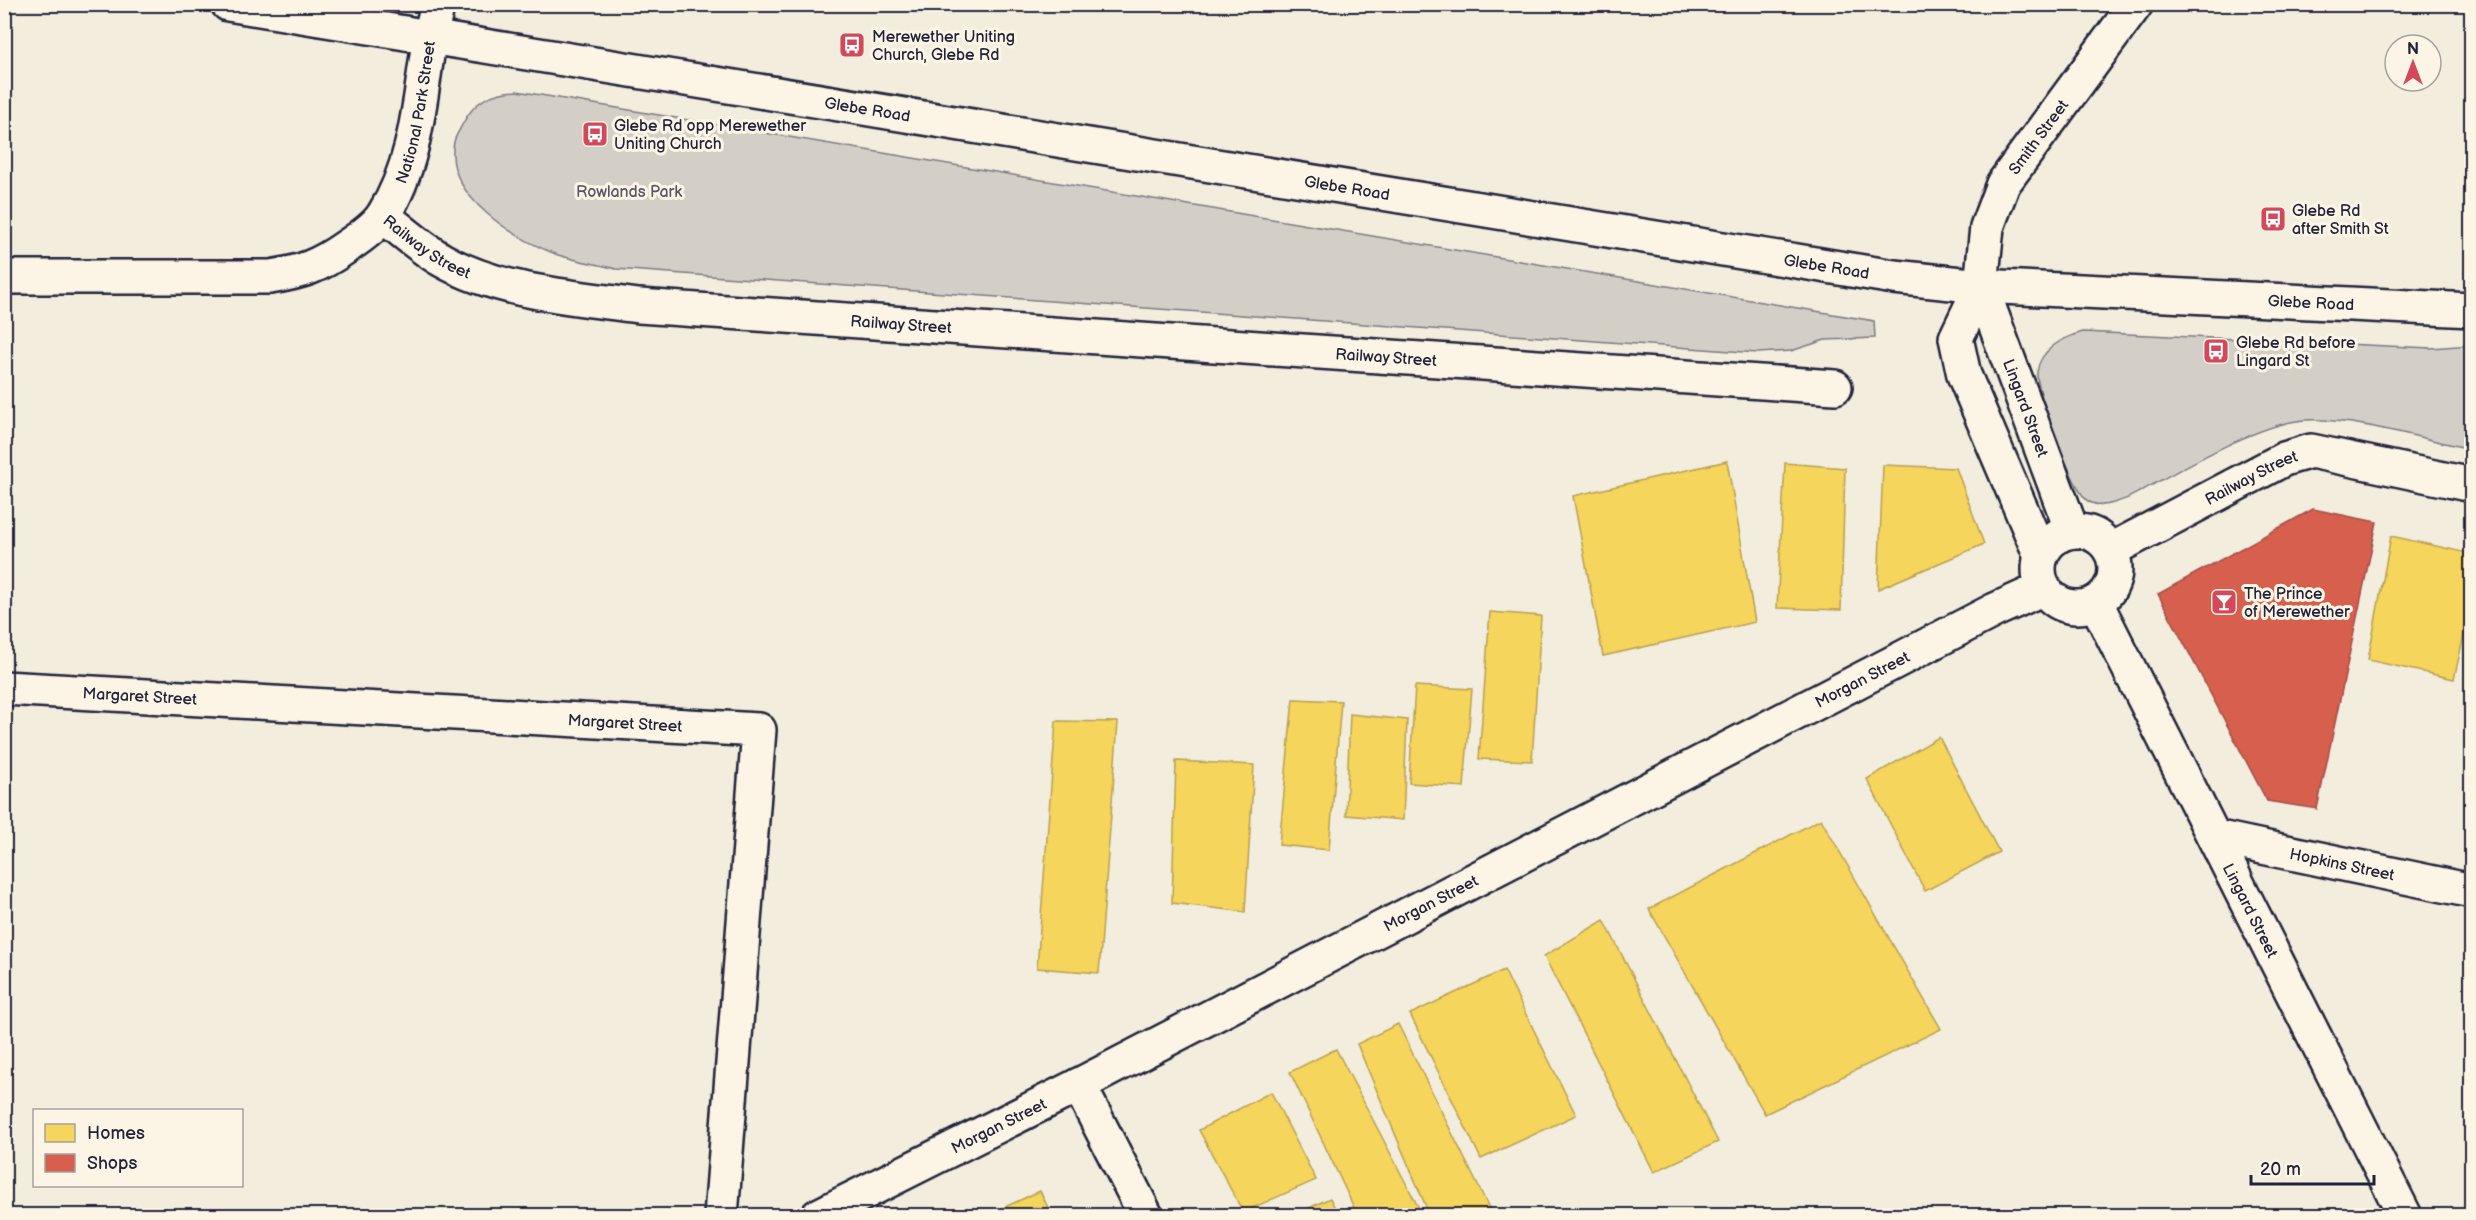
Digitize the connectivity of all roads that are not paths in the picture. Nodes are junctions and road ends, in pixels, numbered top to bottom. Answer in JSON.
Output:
{"nodes":[{"id":1,"x":228,"y":4,"type":"edge"},
{"id":2,"x":438,"y":4,"type":"edge"},
{"id":3,"x":2132,"y":6,"type":"edge"},
{"id":4,"x":430,"y":36,"type":"junction"},
{"id":5,"x":383,"y":216,"type":"junction"},
{"id":6,"x":4,"y":277,"type":"edge"},
{"id":7,"x":1981,"y":286,"type":"junction"},
{"id":8,"x":2472,"y":310,"type":"edge"},
{"id":9,"x":1836,"y":387,"type":"dead end"},
{"id":10,"x":2472,"y":485,"type":"edge"},
{"id":11,"x":2072,"y":531,"type":"junction"},
{"id":12,"x":2111,"y":550,"type":"junction"},
{"id":13,"x":2041,"y":556,"type":"junction"},
{"id":14,"x":2043,"y":588,"type":"junction"},
{"id":15,"x":2096,"y":603,"type":"junction"},
{"id":16,"x":4,"y":688,"type":"edge"},
{"id":17,"x":2215,"y":837,"type":"junction"},
{"id":18,"x":2472,"y":891,"type":"edge"},
{"id":19,"x":1080,"y":1085,"type":"junction"},
{"id":20,"x":2399,"y":1214,"type":"edge"},
{"id":21,"x":721,"y":1215,"type":"edge"},
{"id":22,"x":818,"y":1215,"type":"edge"},
{"id":23,"x":1146,"y":1215,"type":"edge"}],
"edges":[{"from":1,"to":4,"type":"street","name":"Glebe Road"},
{"from":2,"to":4,"type":"street","name":"National Park Street"},
{"from":3,"to":7,"type":"street","name":"Smith Street"},
{"from":4,"to":5,"type":"street","name":"National Park Street"},
{"from":4,"to":7,"type":"street","name":"Glebe Road"},
{"from":5,"to":6,"type":"street","name":"Railway Street"},
{"from":5,"to":9,"type":"street","name":"Railway Street"},
{"from":7,"to":8,"type":"street","name":"Glebe Road"},
{"from":7,"to":11,"type":"street","name":"Lingard Street"},
{"from":7,"to":13,"type":"street"},
{"from":10,"to":12,"type":"street","name":"Railway Street"},
{"from":11,"to":12,"type":"street"},
{"from":11,"to":13,"type":"street"},
{"from":12,"to":15,"type":"street"},
{"from":13,"to":14,"type":"street"},
{"from":14,"to":15,"type":"street"},
{"from":14,"to":19,"type":"street","name":"Morgan Street"},
{"from":15,"to":17,"type":"street","name":"Lingard Street"},
{"from":16,"to":21,"type":"street","name":"Margaret Street"},
{"from":17,"to":18,"type":"street","name":"Hopkins Street"},
{"from":17,"to":20,"type":"street","name":"Lingard Street"},
{"from":19,"to":22,"type":"street","name":"Morgan Street"},
{"from":19,"to":23,"type":"street"}]}
